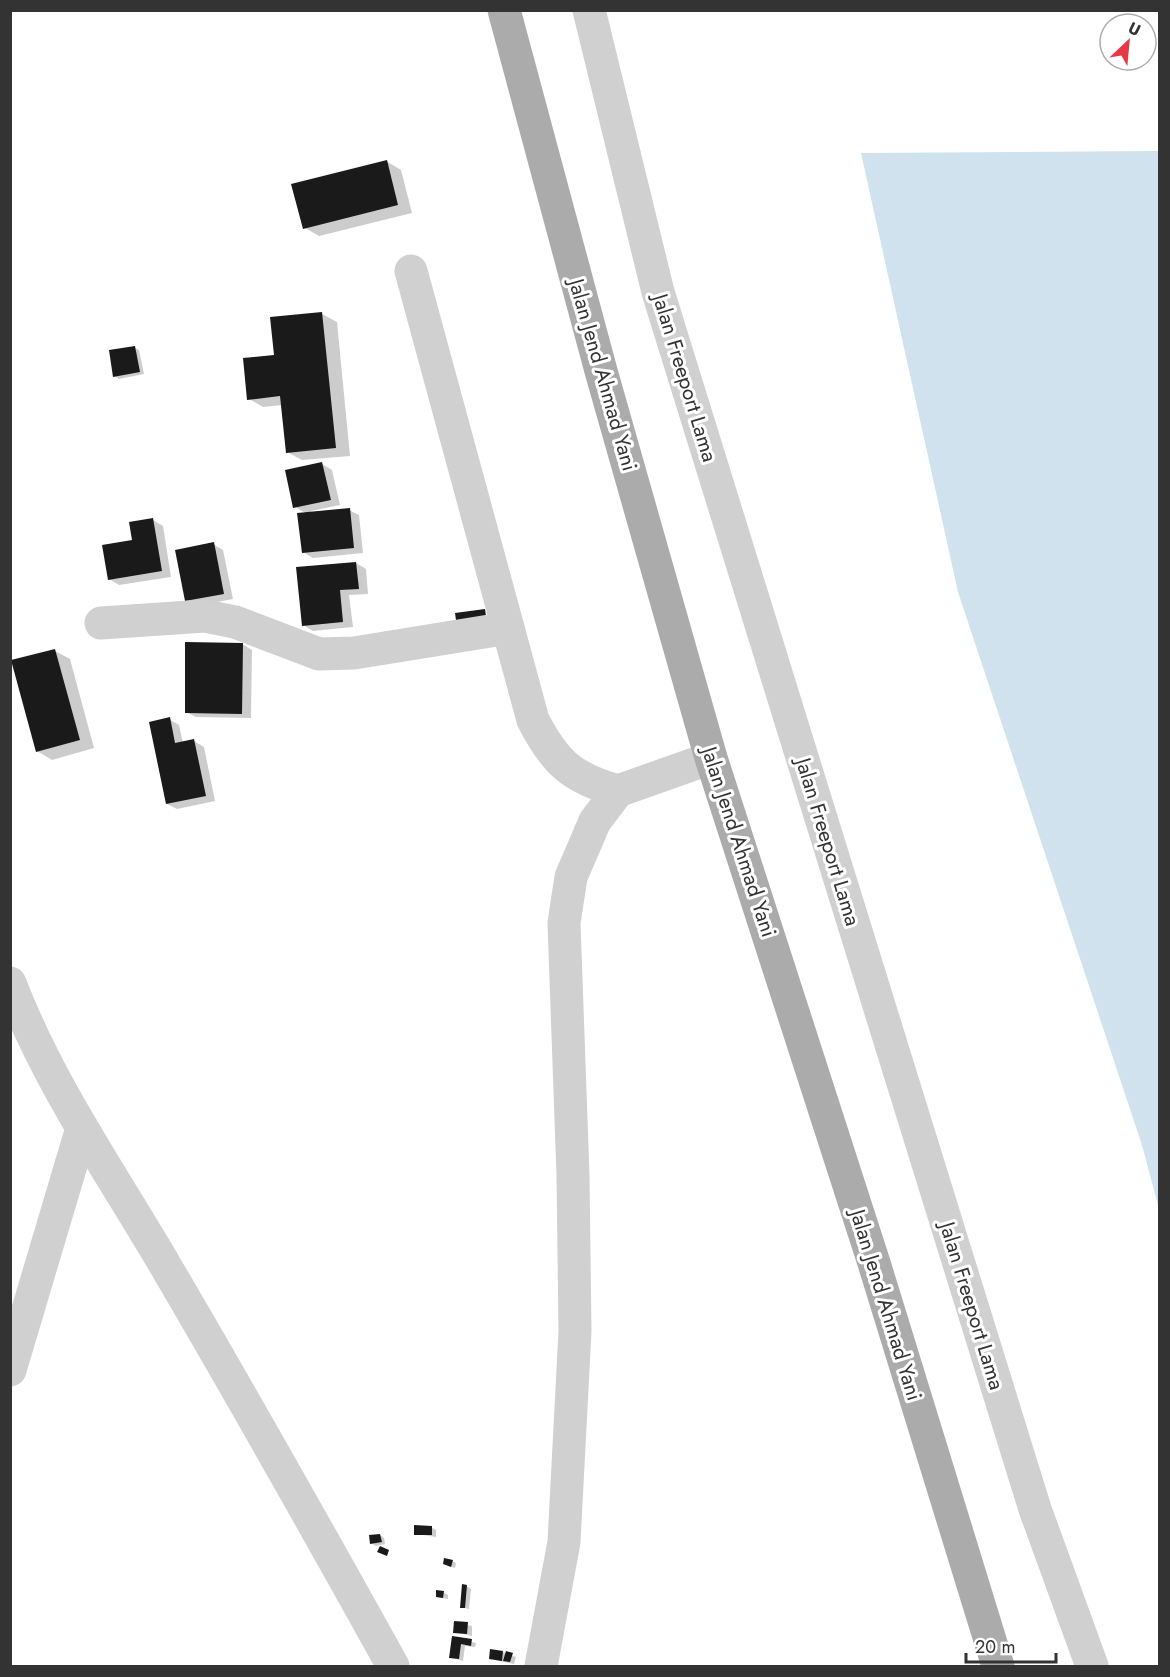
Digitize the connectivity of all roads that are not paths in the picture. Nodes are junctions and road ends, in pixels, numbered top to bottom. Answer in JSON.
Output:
{"nodes":[{"id":1,"x":504,"y":10,"type":"edge"},
{"id":2,"x":589,"y":10,"type":"edge"},
{"id":3,"x":411,"y":271,"type":"dead end"},
{"id":4,"x":100,"y":623,"type":"dead end"},
{"id":5,"x":508,"y":628,"type":"junction"},
{"id":6,"x":711,"y":758,"type":"junction"},
{"id":7,"x":618,"y":791,"type":"junction"},
{"id":8,"x":10,"y":983,"type":"edge"},
{"id":9,"x":82,"y":1128,"type":"junction"},
{"id":10,"x":10,"y":1370,"type":"edge"},
{"id":11,"x":393,"y":1666,"type":"edge"},
{"id":12,"x":541,"y":1666,"type":"edge"},
{"id":13,"x":998,"y":1666,"type":"edge"},
{"id":14,"x":1092,"y":1666,"type":"edge"}],
"edges":[{"from":1,"to":6,"type":"main road","name":"Jalan Jend Ahmad Yani"},
{"from":2,"to":14,"type":"street","name":"Jalan Freeport Lama"},
{"from":3,"to":5,"type":"street"},
{"from":4,"to":5,"type":"street"},
{"from":5,"to":7,"type":"street"},
{"from":6,"to":7,"type":"street"},
{"from":6,"to":13,"type":"main road","name":"Jalan Jend Ahmad Yani"},
{"from":7,"to":12,"type":"street"},
{"from":8,"to":9,"type":"street"},
{"from":9,"to":10,"type":"street"},
{"from":9,"to":11,"type":"street"}]}
